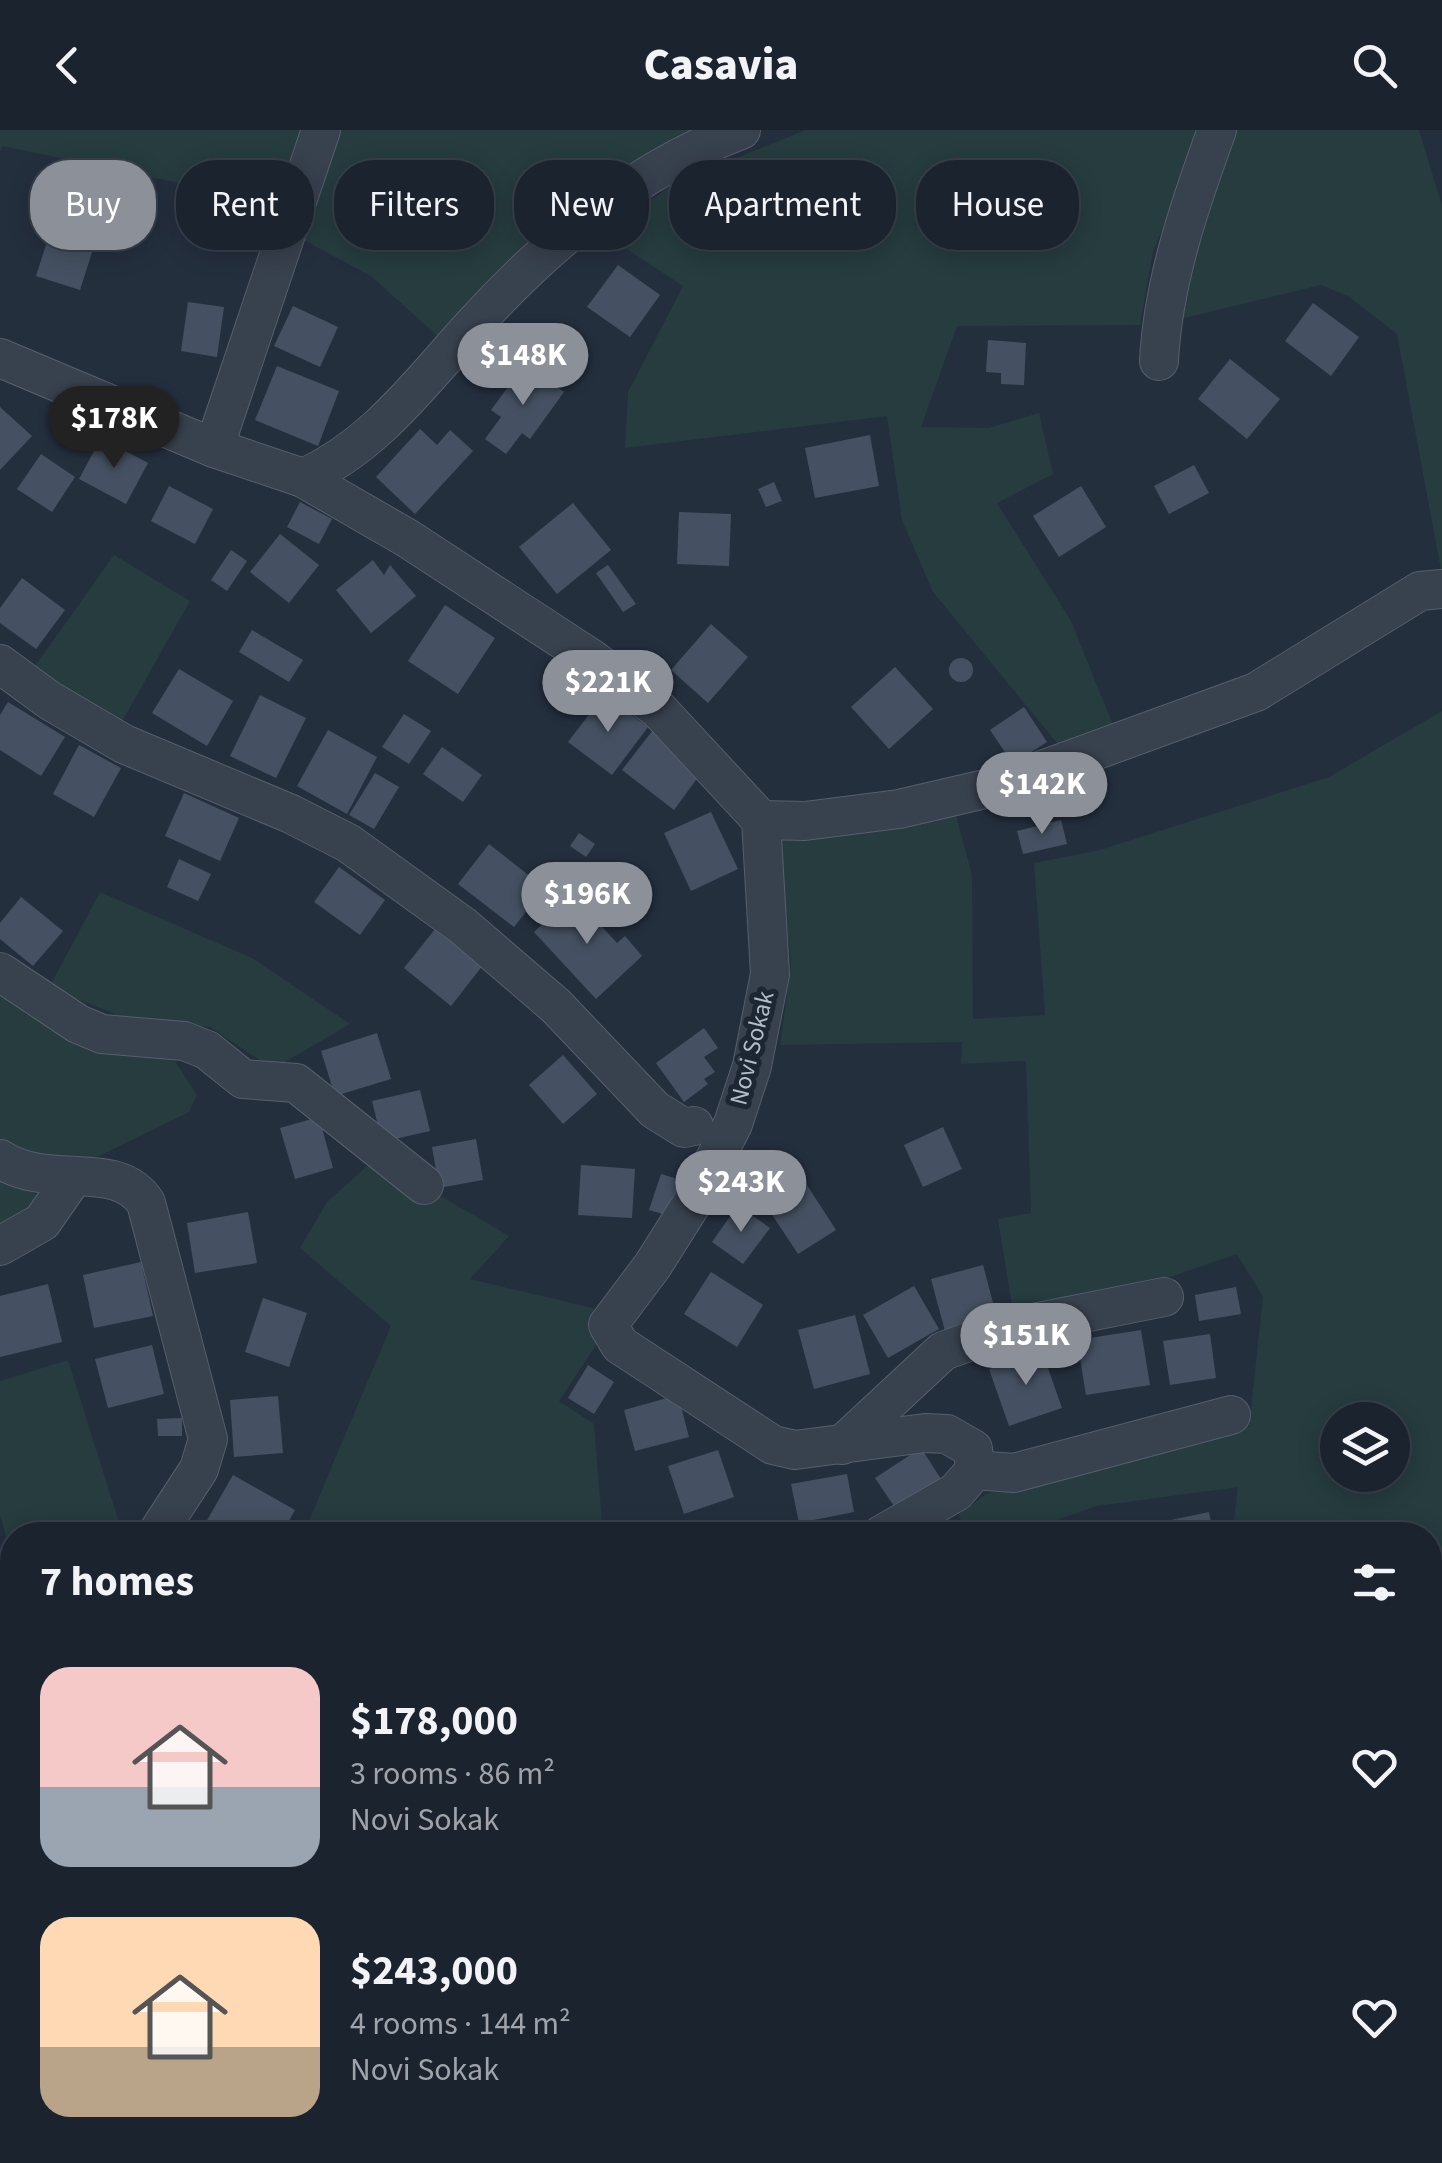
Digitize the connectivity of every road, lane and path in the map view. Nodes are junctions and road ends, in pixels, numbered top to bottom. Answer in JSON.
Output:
{"nodes":[{"id":1,"x":321,"y":130,"type":"edge"},
{"id":2,"x":741,"y":130,"type":"edge"},
{"id":3,"x":1217,"y":130,"type":"edge"},
{"id":4,"x":0,"y":358,"type":"edge"},
{"id":5,"x":1159,"y":361,"type":"dead end"},
{"id":6,"x":214,"y":448,"type":"junction"},
{"id":7,"x":302,"y":478,"type":"junction"},
{"id":8,"x":1442,"y":589,"type":"edge"},
{"id":9,"x":0,"y":664,"type":"edge"},
{"id":10,"x":761,"y":820,"type":"junction"},
{"id":11,"x":0,"y":972,"type":"edge"},
{"id":12,"x":694,"y":1126,"type":"dead end"},
{"id":13,"x":0,"y":1159,"type":"edge"},
{"id":14,"x":72,"y":1179,"type":"junction"},
{"id":15,"x":424,"y":1185,"type":"dead end"},
{"id":16,"x":0,"y":1246,"type":"edge"},
{"id":17,"x":1164,"y":1296,"type":"dead end"},
{"id":18,"x":1231,"y":1415,"type":"dead end"},
{"id":19,"x":842,"y":1446,"type":"junction"},
{"id":20,"x":975,"y":1470,"type":"junction"},
{"id":21,"x":164,"y":1522,"type":"edge"},
{"id":22,"x":904,"y":1522,"type":"edge"}],
"edges":[{"from":1,"to":6,"type":"street"},
{"from":2,"to":7,"type":"street"},
{"from":3,"to":5,"type":"street"},
{"from":4,"to":6,"type":"street"},
{"from":6,"to":7,"type":"street"},
{"from":7,"to":10,"type":"street"},
{"from":8,"to":10,"type":"street"},
{"from":9,"to":12,"type":"street"},
{"from":10,"to":19,"type":"street","name":"Novi Sokak"},
{"from":11,"to":15,"type":"street"},
{"from":13,"to":14,"type":"street"},
{"from":14,"to":16,"type":"street"},
{"from":14,"to":21,"type":"street"},
{"from":17,"to":19,"type":"street"},
{"from":18,"to":20,"type":"street"},
{"from":19,"to":20,"type":"street","name":"Novi Sokak"},
{"from":20,"to":22,"type":"street"}]}
